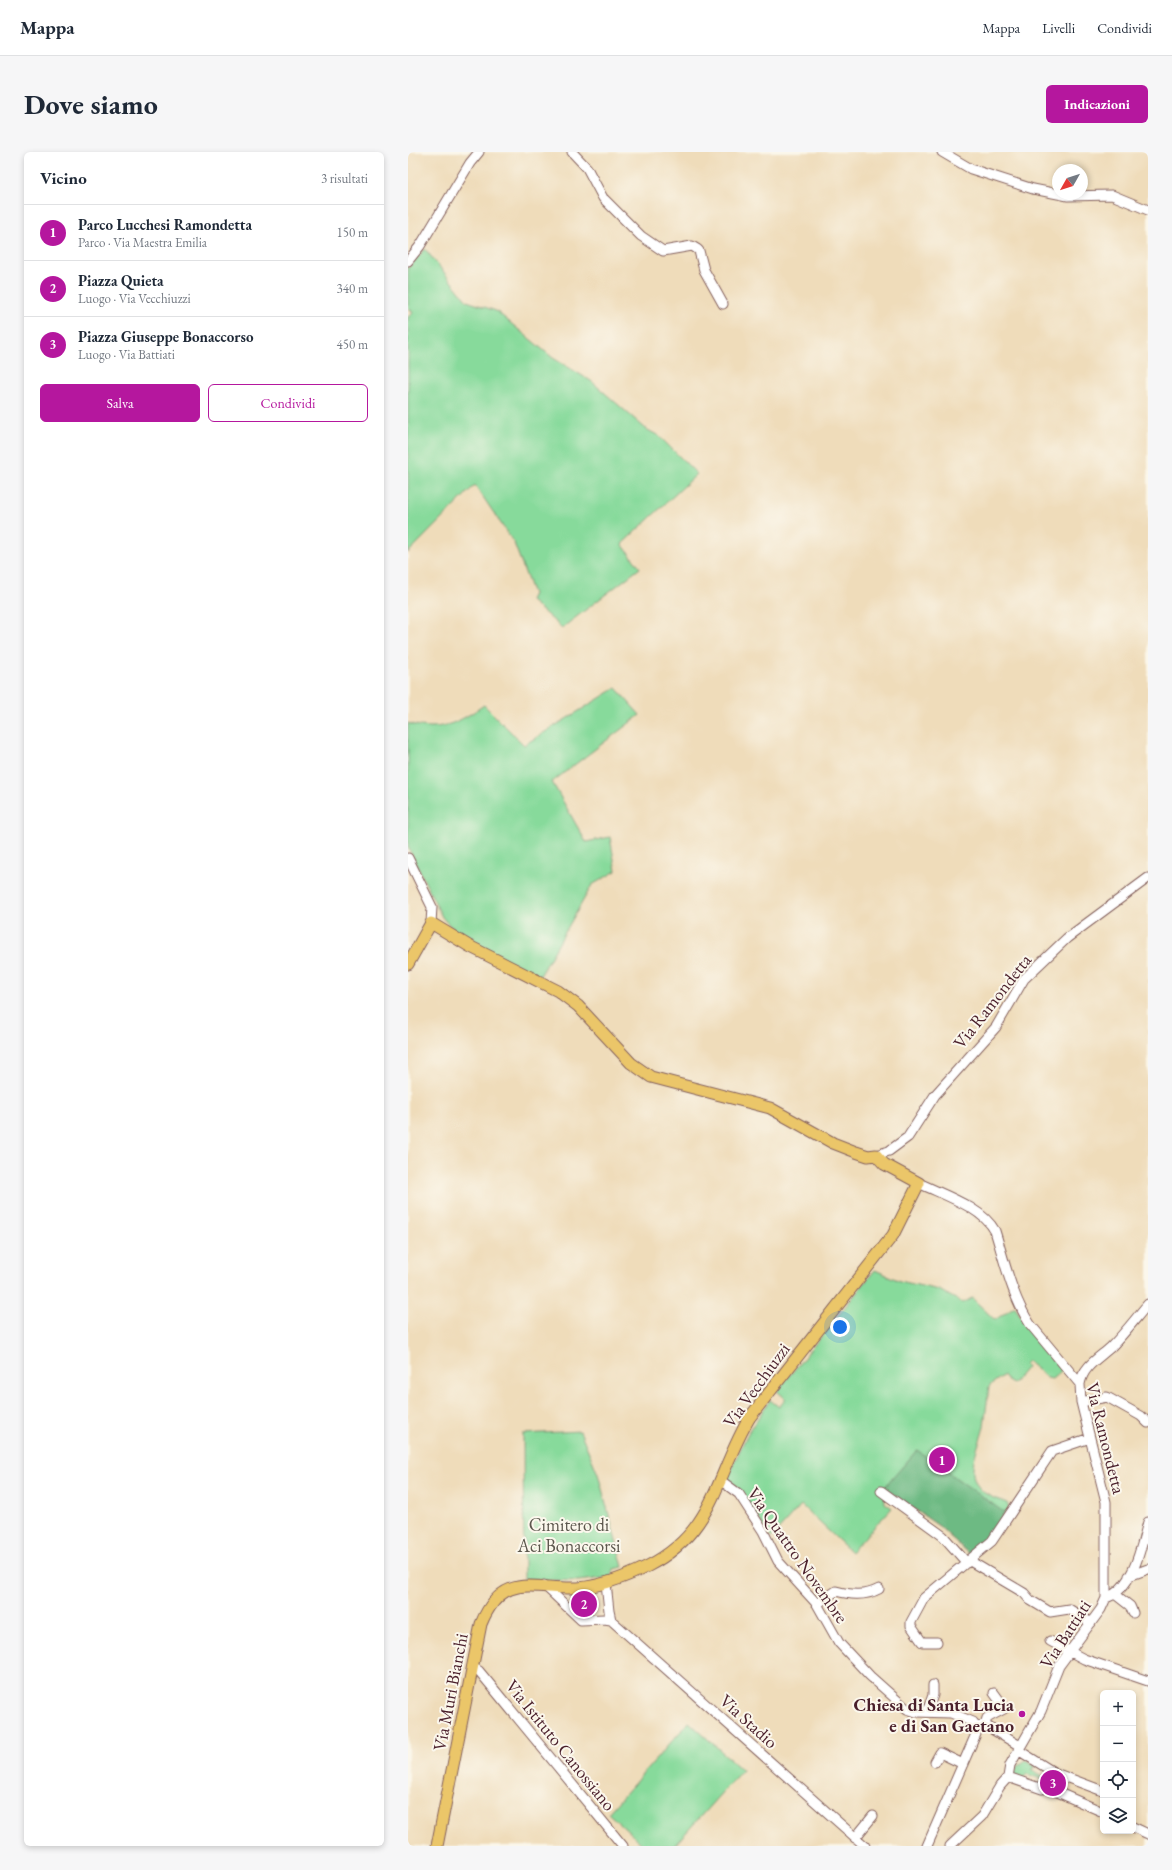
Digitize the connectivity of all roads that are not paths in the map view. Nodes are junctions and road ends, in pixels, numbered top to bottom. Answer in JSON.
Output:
{"nodes":[{"id":1,"x":479,"y":152,"type":"edge"},
{"id":2,"x":572,"y":152,"type":"edge"},
{"id":3,"x":942,"y":152,"type":"edge"},
{"id":4,"x":1148,"y":210,"type":"edge"},
{"id":5,"x":408,"y":261,"type":"edge"},
{"id":6,"x":723,"y":304,"type":"dead end"},
{"id":7,"x":408,"y":858,"type":"edge"},
{"id":8,"x":1148,"y":878,"type":"edge"},
{"id":9,"x":431,"y":923,"type":"junction"},
{"id":10,"x":408,"y":964,"type":"edge"},
{"id":11,"x":876,"y":1156,"type":"junction"},
{"id":12,"x":919,"y":1183,"type":"junction"},
{"id":13,"x":1148,"y":1304,"type":"edge"},
{"id":14,"x":1080,"y":1384,"type":"junction"},
{"id":15,"x":1081,"y":1402,"type":"junction"},
{"id":16,"x":1148,"y":1423,"type":"edge"},
{"id":17,"x":1090,"y":1438,"type":"junction"},
{"id":18,"x":720,"y":1480,"type":"junction"},
{"id":19,"x":881,"y":1491,"type":"dead end"},
{"id":20,"x":1148,"y":1522,"type":"edge"},
{"id":21,"x":969,"y":1562,"type":"junction"},
{"id":22,"x":1148,"y":1569,"type":"edge"},
{"id":23,"x":1129,"y":1576,"type":"junction"},
{"id":24,"x":606,"y":1583,"type":"junction"},
{"id":25,"x":544,"y":1585,"type":"junction"},
{"id":26,"x":594,"y":1585,"type":"junction"},
{"id":27,"x":879,"y":1589,"type":"dead end"},
{"id":28,"x":1116,"y":1595,"type":"junction"},
{"id":29,"x":1106,"y":1598,"type":"junction"},
{"id":30,"x":817,"y":1604,"type":"junction"},
{"id":31,"x":572,"y":1611,"type":"junction"},
{"id":32,"x":1133,"y":1613,"type":"dead end"},
{"id":33,"x":611,"y":1620,"type":"junction"},
{"id":34,"x":1091,"y":1623,"type":"junction"},
{"id":35,"x":1050,"y":1641,"type":"dead end"},
{"id":36,"x":937,"y":1642,"type":"dead end"},
{"id":37,"x":1070,"y":1652,"type":"junction"},
{"id":38,"x":472,"y":1667,"type":"junction"},
{"id":39,"x":1148,"y":1681,"type":"edge"},
{"id":40,"x":933,"y":1685,"type":"dead end"},
{"id":41,"x":994,"y":1693,"type":"dead end"},
{"id":42,"x":928,"y":1712,"type":"junction"},
{"id":43,"x":981,"y":1726,"type":"junction"},
{"id":44,"x":1019,"y":1748,"type":"junction"},
{"id":45,"x":935,"y":1762,"type":"dead end"},
{"id":46,"x":963,"y":1764,"type":"junction"},
{"id":47,"x":1055,"y":1773,"type":"junction"},
{"id":48,"x":1067,"y":1776,"type":"junction"},
{"id":49,"x":1008,"y":1777,"type":"junction"},
{"id":50,"x":1048,"y":1788,"type":"junction"},
{"id":51,"x":1100,"y":1790,"type":"edge"},
{"id":52,"x":1059,"y":1793,"type":"junction"},
{"id":53,"x":1100,"y":1811,"type":"edge"},
{"id":54,"x":873,"y":1816,"type":"dead end"},
{"id":55,"x":1136,"y":1828,"type":"edge"},
{"id":56,"x":1148,"y":1834,"type":"edge"},
{"id":57,"x":855,"y":1838,"type":"junction"},
{"id":58,"x":437,"y":1846,"type":"edge"},
{"id":59,"x":623,"y":1846,"type":"edge"},
{"id":60,"x":865,"y":1846,"type":"edge"},
{"id":61,"x":927,"y":1846,"type":"edge"},
{"id":62,"x":950,"y":1846,"type":"edge"}],
"edges":[{"from":1,"to":5,"type":"street"},
{"from":2,"to":6,"type":"street"},
{"from":3,"to":4,"type":"street"},
{"from":7,"to":9,"type":"street"},
{"from":8,"to":11,"type":"street","name":"Via Ramondetta"},
{"from":9,"to":10,"type":"main road"},
{"from":9,"to":11,"type":"main road"},
{"from":11,"to":12,"type":"main road"},
{"from":12,"to":14,"type":"street","name":"Via Ramondetta"},
{"from":12,"to":18,"type":"main road","name":"Via Vecchiuzzi"},
{"from":13,"to":14,"type":"street"},
{"from":14,"to":15,"type":"street","name":"Via Ramondetta"},
{"from":15,"to":16,"type":"street"},
{"from":15,"to":17,"type":"street","name":"Via Ramondetta"},
{"from":17,"to":21,"type":"street"},
{"from":17,"to":29,"type":"street","name":"Via Ramondetta"},
{"from":18,"to":24,"type":"main road","name":"Via Vecchiuzzi"},
{"from":18,"to":30,"type":"street","name":"Via Quattro Novembre"},
{"from":19,"to":21,"type":"street"},
{"from":20,"to":23,"type":"street"},
{"from":21,"to":34,"type":"street"},
{"from":21,"to":36,"type":"street"},
{"from":22,"to":23,"type":"street"},
{"from":23,"to":28,"type":"street"},
{"from":24,"to":26,"type":"main road","name":"Via Vecchiuzzi"},
{"from":24,"to":33,"type":"street"},
{"from":25,"to":26,"type":"main road","name":"Via Muri Bianchi"},
{"from":25,"to":31,"type":"street"},
{"from":25,"to":38,"type":"main road","name":"Via Muri Bianchi"},
{"from":26,"to":31,"type":"street"},
{"from":27,"to":30,"type":"street"},
{"from":28,"to":29,"type":"street"},
{"from":28,"to":32,"type":"street"},
{"from":29,"to":34,"type":"street","name":"Via Battiati"},
{"from":30,"to":42,"type":"street","name":"Via Quattro Novembre"},
{"from":31,"to":33,"type":"street"},
{"from":33,"to":57,"type":"street","name":"Via Stadio"},
{"from":34,"to":37,"type":"street","name":"Via Battiati"},
{"from":35,"to":37,"type":"street"},
{"from":37,"to":39,"type":"street"},
{"from":37,"to":44,"type":"street","name":"Via Battiati"},
{"from":38,"to":58,"type":"main road","name":"Via Muri Bianchi"},
{"from":38,"to":59,"type":"street","name":"Via Istituto Canossiano"},
{"from":40,"to":42,"type":"street"},
{"from":41,"to":43,"type":"street"},
{"from":42,"to":43,"type":"street","name":"Via Quattro Novembre"},
{"from":43,"to":44,"type":"street","name":"Via Quattro Novembre"},
{"from":43,"to":46,"type":"street"},
{"from":44,"to":47,"type":"street","name":"Via Quattro Novembre"},
{"from":44,"to":49,"type":"street","name":"Via Battiati"},
{"from":45,"to":46,"type":"street"},
{"from":46,"to":61,"type":"street"},
{"from":47,"to":48,"type":"street","name":"Via Quattro Novembre"},
{"from":47,"to":50,"type":"street"},
{"from":48,"to":51,"type":"street","name":"Via Quattro Novembre"},
{"from":48,"to":52,"type":"street"},
{"from":49,"to":50,"type":"street"},
{"from":49,"to":62,"type":"street","name":"Via Battiati"},
{"from":50,"to":52,"type":"street"},
{"from":52,"to":53,"type":"street"},
{"from":54,"to":57,"type":"street"},
{"from":55,"to":56,"type":"street"},
{"from":57,"to":60,"type":"street","name":"Via Stadio"}]}
